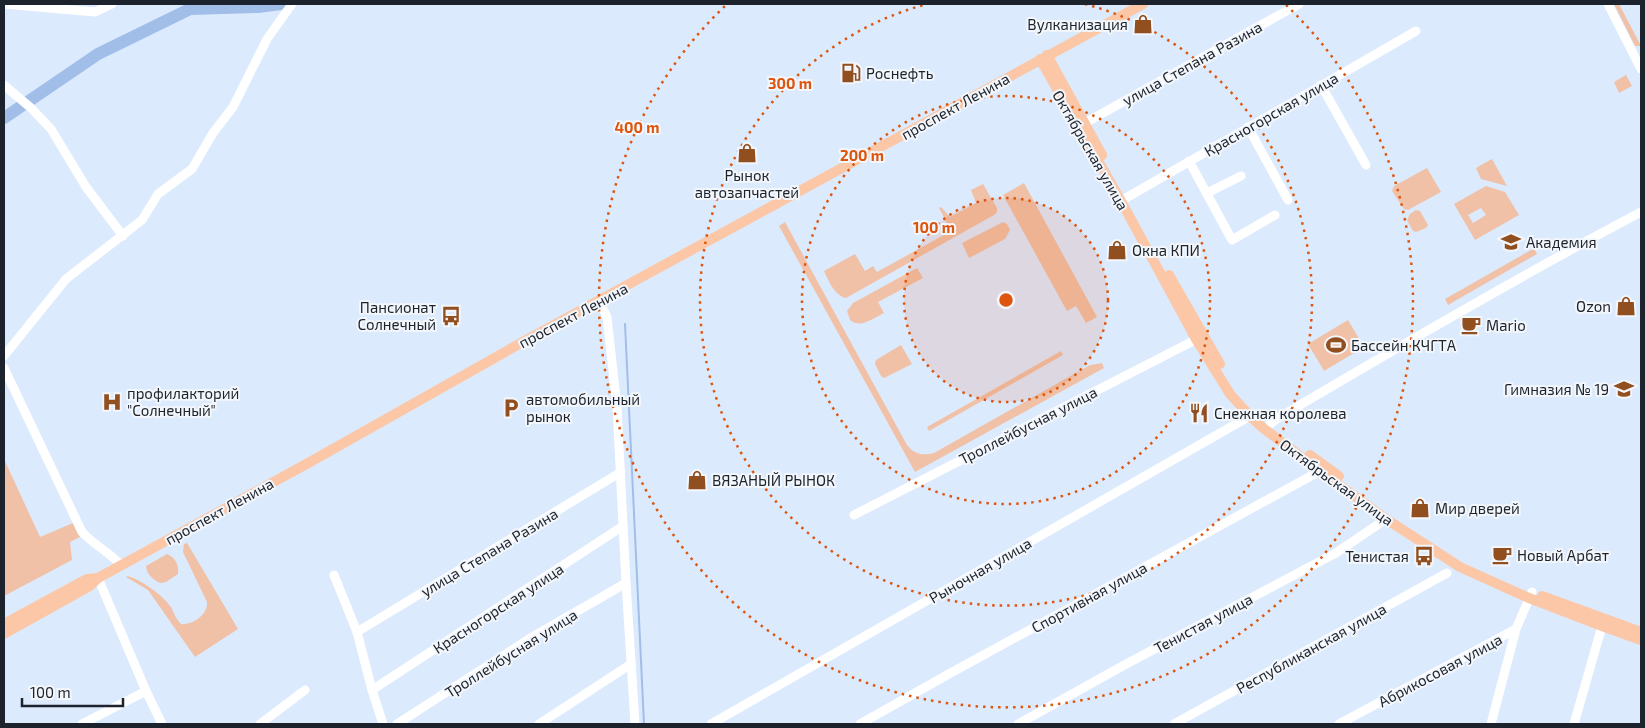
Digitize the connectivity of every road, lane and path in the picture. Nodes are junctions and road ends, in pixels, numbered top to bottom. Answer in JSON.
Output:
{"nodes":[{"id":1,"x":4,"y":4,"type":"edge"},
{"id":2,"x":112,"y":4,"type":"edge"},
{"id":3,"x":292,"y":4,"type":"edge"},
{"id":4,"x":1143,"y":4,"type":"edge"},
{"id":5,"x":1299,"y":4,"type":"edge"},
{"id":6,"x":1608,"y":4,"type":"edge"},
{"id":7,"x":1416,"y":31,"type":"dead end"},
{"id":8,"x":1043,"y":57,"type":"junction"},
{"id":9,"x":1641,"y":69,"type":"edge"},
{"id":10,"x":4,"y":85,"type":"edge"},
{"id":11,"x":1321,"y":85,"type":"junction"},
{"id":12,"x":1082,"y":125,"type":"junction"},
{"id":13,"x":1248,"y":127,"type":"junction"},
{"id":14,"x":1189,"y":161,"type":"junction"},
{"id":15,"x":1366,"y":165,"type":"dead end"},
{"id":16,"x":1241,"y":176,"type":"dead end"},
{"id":17,"x":1207,"y":193,"type":"junction"},
{"id":18,"x":1126,"y":198,"type":"junction"},
{"id":19,"x":1288,"y":200,"type":"dead end"},
{"id":20,"x":1641,"y":212,"type":"edge"},
{"id":21,"x":1275,"y":215,"type":"dead end"},
{"id":22,"x":123,"y":236,"type":"junction"},
{"id":23,"x":599,"y":301,"type":"junction"},
{"id":24,"x":1200,"y":337,"type":"junction"},
{"id":25,"x":4,"y":356,"type":"edge"},
{"id":26,"x":4,"y":368,"type":"edge"},
{"id":27,"x":1250,"y":416,"type":"junction"},
{"id":28,"x":1269,"y":425,"type":"junction"},
{"id":29,"x":1320,"y":471,"type":"junction"},
{"id":30,"x":621,"y":472,"type":"junction"},
{"id":31,"x":854,"y":515,"type":"dead end"},
{"id":32,"x":1386,"y":519,"type":"junction"},
{"id":33,"x":623,"y":526,"type":"junction"},
{"id":34,"x":121,"y":564,"type":"junction"},
{"id":35,"x":1447,"y":573,"type":"dead end"},
{"id":36,"x":334,"y":575,"type":"dead end"},
{"id":37,"x":98,"y":578,"type":"junction"},
{"id":38,"x":626,"y":583,"type":"junction"},
{"id":39,"x":1530,"y":595,"type":"junction"},
{"id":40,"x":4,"y":624,"type":"edge"},
{"id":41,"x":1602,"y":626,"type":"junction"},
{"id":42,"x":1516,"y":629,"type":"junction"},
{"id":43,"x":357,"y":632,"type":"junction"},
{"id":44,"x":1641,"y":632,"type":"edge"},
{"id":45,"x":4,"y":634,"type":"edge"},
{"id":46,"x":1641,"y":640,"type":"edge"},
{"id":47,"x":630,"y":664,"type":"junction"},
{"id":48,"x":305,"y":690,"type":"dead end"},
{"id":49,"x":372,"y":690,"type":"junction"},
{"id":50,"x":146,"y":692,"type":"junction"},
{"id":51,"x":82,"y":724,"type":"edge"},
{"id":52,"x":162,"y":724,"type":"edge"},
{"id":53,"x":260,"y":724,"type":"edge"},
{"id":54,"x":383,"y":724,"type":"edge"},
{"id":55,"x":397,"y":724,"type":"edge"},
{"id":56,"x":539,"y":724,"type":"edge"},
{"id":57,"x":635,"y":724,"type":"edge"},
{"id":58,"x":711,"y":724,"type":"edge"},
{"id":59,"x":860,"y":724,"type":"edge"},
{"id":60,"x":1018,"y":724,"type":"edge"},
{"id":61,"x":1174,"y":724,"type":"edge"},
{"id":62,"x":1339,"y":724,"type":"edge"},
{"id":63,"x":1491,"y":724,"type":"edge"},
{"id":64,"x":1574,"y":724,"type":"edge"}],
"edges":[{"from":1,"to":2,"type":"street"},
{"from":3,"to":22,"type":"street"},
{"from":4,"to":8,"type":"main road","name":"проспект Ленина"},
{"from":5,"to":12,"type":"street","name":"улица Степана Разина"},
{"from":6,"to":9,"type":"street"},
{"from":7,"to":11,"type":"street","name":"Красногорская улица"},
{"from":8,"to":12,"type":"main road","name":"Октябрьская улица"},
{"from":8,"to":12,"type":"main road","name":"Октябрьская улица"},
{"from":8,"to":23,"type":"main road","name":"проспект Ленина"},
{"from":10,"to":22,"type":"street"},
{"from":11,"to":13,"type":"street","name":"Красногорская улица"},
{"from":11,"to":15,"type":"street"},
{"from":12,"to":18,"type":"main road","name":"Октябрьская улица"},
{"from":12,"to":24,"type":"main road","name":"Октябрьская улица"},
{"from":13,"to":14,"type":"street","name":"Красногорская улица"},
{"from":13,"to":19,"type":"street"},
{"from":14,"to":17,"type":"street"},
{"from":14,"to":18,"type":"street","name":"Красногорская улица"},
{"from":16,"to":17,"type":"street"},
{"from":17,"to":21,"type":"street"},
{"from":18,"to":24,"type":"main road","name":"Октябрьская улица"},
{"from":20,"to":28,"type":"street"},
{"from":22,"to":25,"type":"street"},
{"from":23,"to":30,"type":"street"},
{"from":23,"to":34,"type":"main road","name":"проспект Ленина"},
{"from":24,"to":27,"type":"main road","name":"Октябрьская улица"},
{"from":24,"to":28,"type":"main road","name":"Октябрьская улица"},
{"from":24,"to":31,"type":"street","name":"Троллейбусная улица"},
{"from":26,"to":34,"type":"street"},
{"from":27,"to":29,"type":"main road","name":"Октябрьская улица"},
{"from":27,"to":58,"type":"street","name":"Рыночная улица"},
{"from":28,"to":39,"type":"main road","name":"Октябрьская улица"},
{"from":29,"to":32,"type":"main road","name":"Октябрьская улица"},
{"from":29,"to":59,"type":"street","name":"Спортивная улица"},
{"from":30,"to":33,"type":"street"},
{"from":30,"to":43,"type":"street","name":"улица Степана Разина"},
{"from":32,"to":39,"type":"main road","name":"Октябрьская улица"},
{"from":32,"to":60,"type":"street","name":"Тенистая улица"},
{"from":33,"to":38,"type":"street"},
{"from":33,"to":49,"type":"street","name":"Красногорская улица"},
{"from":34,"to":37,"type":"main road","name":"проспект Ленина"},
{"from":35,"to":61,"type":"street","name":"Республиканская улица"},
{"from":36,"to":43,"type":"street"},
{"from":37,"to":40,"type":"main road","name":"проспект Ленина"},
{"from":37,"to":45,"type":"main road"},
{"from":37,"to":50,"type":"street"},
{"from":38,"to":47,"type":"street"},
{"from":38,"to":55,"type":"street","name":"Троллейбусная улица"},
{"from":39,"to":41,"type":"main road","name":"Октябрьская улица"},
{"from":39,"to":42,"type":"street"},
{"from":39,"to":44,"type":"main road","name":"Октябрьская улица"},
{"from":41,"to":46,"type":"main road","name":"Октябрьская улица"},
{"from":41,"to":64,"type":"street"},
{"from":42,"to":62,"type":"street","name":"Абрикосовая улица"},
{"from":42,"to":63,"type":"street"},
{"from":43,"to":49,"type":"street"},
{"from":47,"to":56,"type":"street"},
{"from":47,"to":57,"type":"street"},
{"from":48,"to":53,"type":"street"},
{"from":49,"to":54,"type":"street"},
{"from":50,"to":51,"type":"street"},
{"from":50,"to":52,"type":"street"}]}
